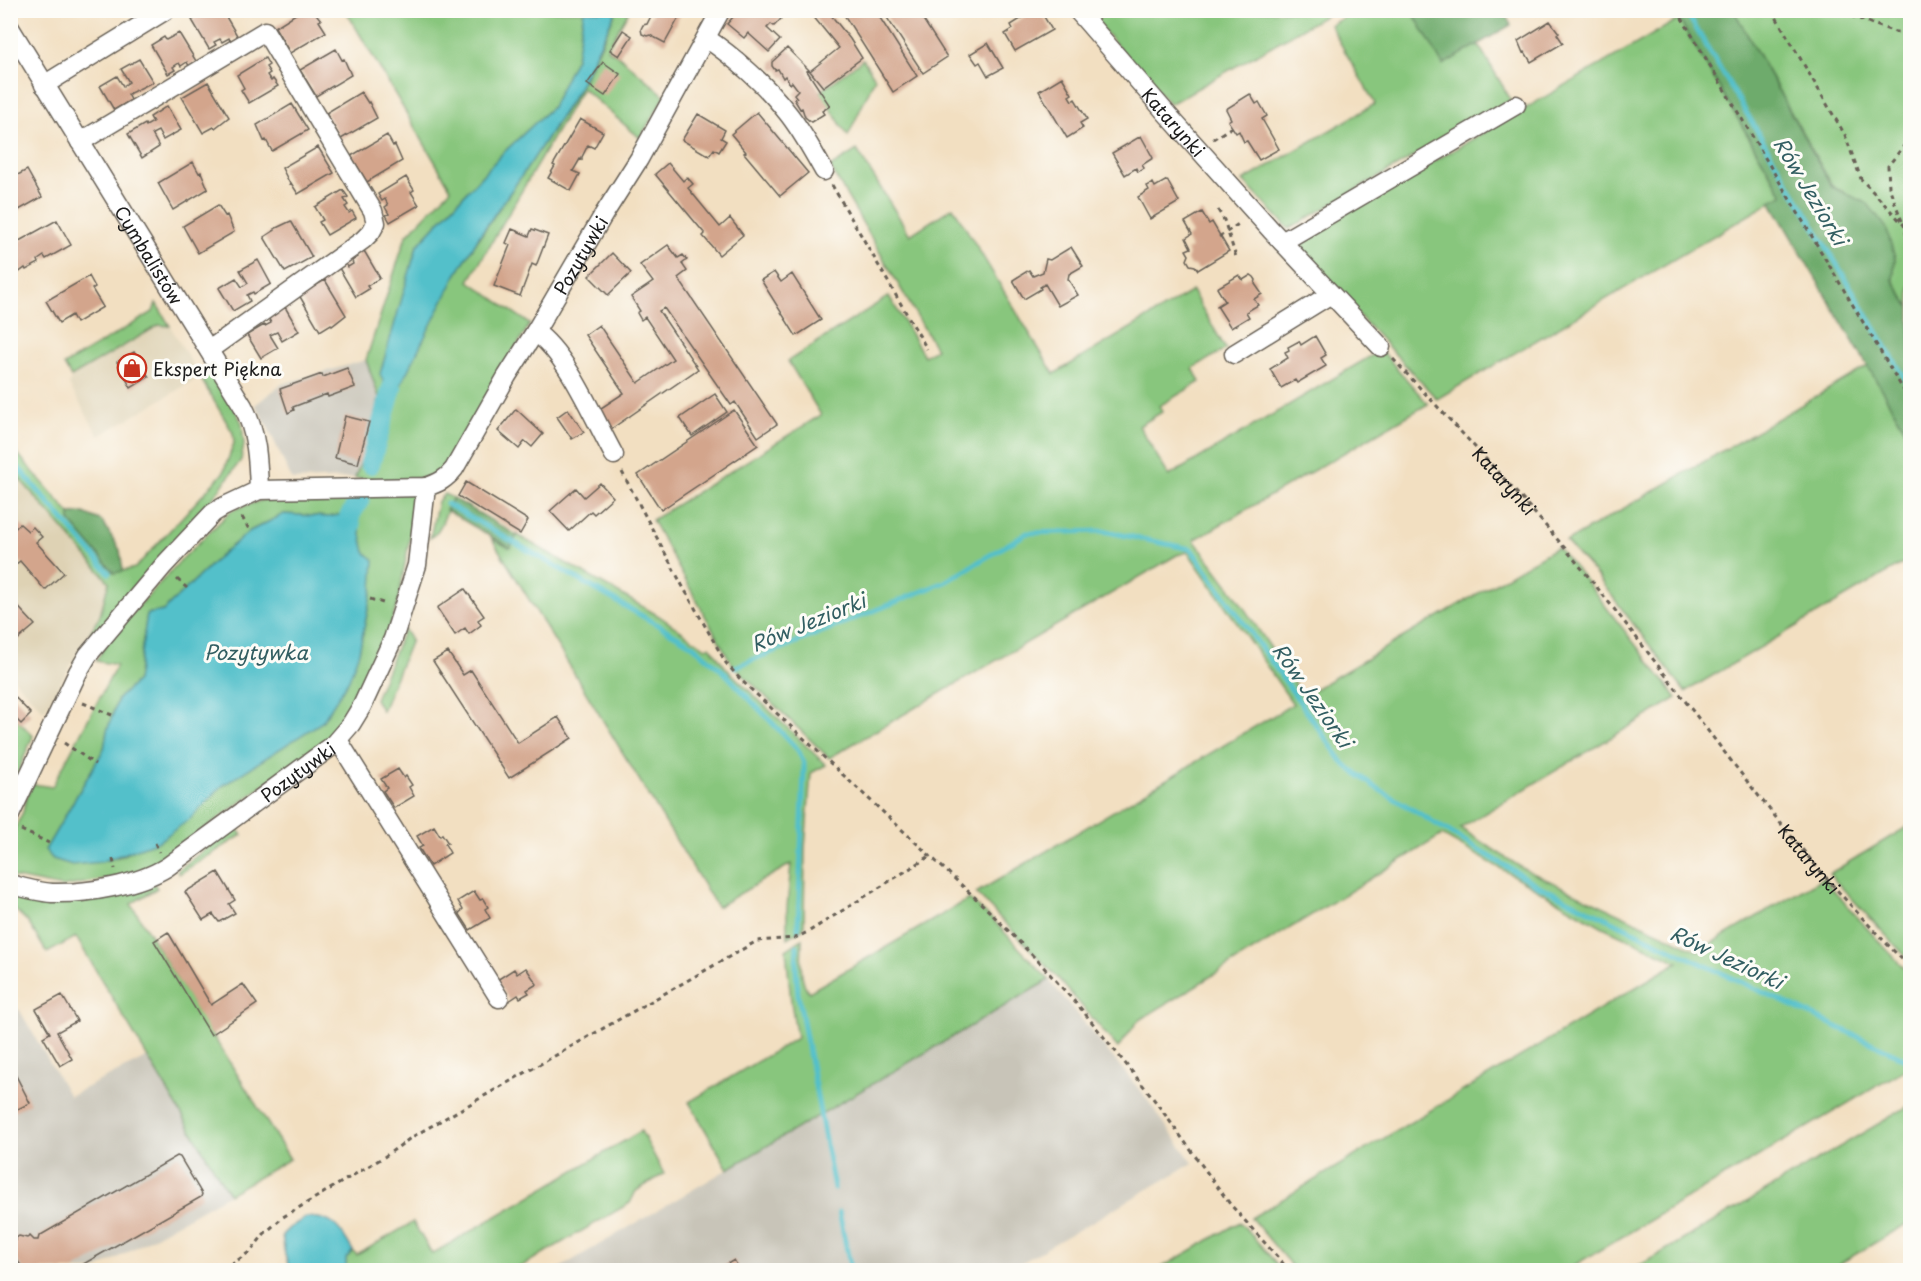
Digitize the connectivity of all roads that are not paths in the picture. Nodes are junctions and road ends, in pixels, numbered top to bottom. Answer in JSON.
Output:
{"nodes":[{"id":1,"x":166,"y":10,"type":"edge"},
{"id":2,"x":721,"y":10,"type":"edge"},
{"id":3,"x":1077,"y":10,"type":"edge"},
{"id":4,"x":10,"y":28,"type":"edge"},
{"id":5,"x":706,"y":38,"type":"junction"},
{"id":6,"x":44,"y":85,"type":"junction"},
{"id":7,"x":1516,"y":105,"type":"dead end"},
{"id":8,"x":80,"y":142,"type":"junction"},
{"id":9,"x":824,"y":171,"type":"road end"},
{"id":10,"x":1282,"y":242,"type":"junction"},
{"id":11,"x":1331,"y":294,"type":"junction"},
{"id":12,"x":535,"y":332,"type":"junction"},
{"id":13,"x":1381,"y":347,"type":"road end"},
{"id":14,"x":209,"y":350,"type":"junction"},
{"id":15,"x":1234,"y":354,"type":"dead end"},
{"id":16,"x":614,"y":455,"type":"road end"},
{"id":17,"x":426,"y":487,"type":"junction"},
{"id":18,"x":259,"y":490,"type":"junction"},
{"id":19,"x":338,"y":740,"type":"junction"},
{"id":20,"x":13,"y":822,"type":"edge"},
{"id":21,"x":10,"y":884,"type":"edge"},
{"id":22,"x":499,"y":998,"type":"dead end"}],
"edges":[{"from":1,"to":6,"type":"street"},
{"from":2,"to":5,"type":"street","name":"Pozytywki"},
{"from":3,"to":10,"type":"street","name":"Katarynki"},
{"from":4,"to":6,"type":"street","name":"Cymbalistów"},
{"from":5,"to":9,"type":"street"},
{"from":5,"to":12,"type":"street","name":"Pozytywki"},
{"from":6,"to":8,"type":"street","name":"Cymbalistów"},
{"from":7,"to":10,"type":"street"},
{"from":8,"to":14,"type":"street","name":"Cymbalistów"},
{"from":8,"to":14,"type":"street"},
{"from":10,"to":11,"type":"street","name":"Katarynki"},
{"from":11,"to":13,"type":"street","name":"Katarynki"},
{"from":11,"to":15,"type":"street"},
{"from":12,"to":16,"type":"street"},
{"from":12,"to":17,"type":"street","name":"Pozytywki"},
{"from":14,"to":18,"type":"street","name":"Cymbalistów"},
{"from":17,"to":18,"type":"street","name":"Pozytywki"},
{"from":17,"to":19,"type":"street","name":"Pozytywki"},
{"from":18,"to":20,"type":"street","name":"Pozytywki"},
{"from":19,"to":21,"type":"street","name":"Pozytywki"},
{"from":19,"to":22,"type":"street"}]}
